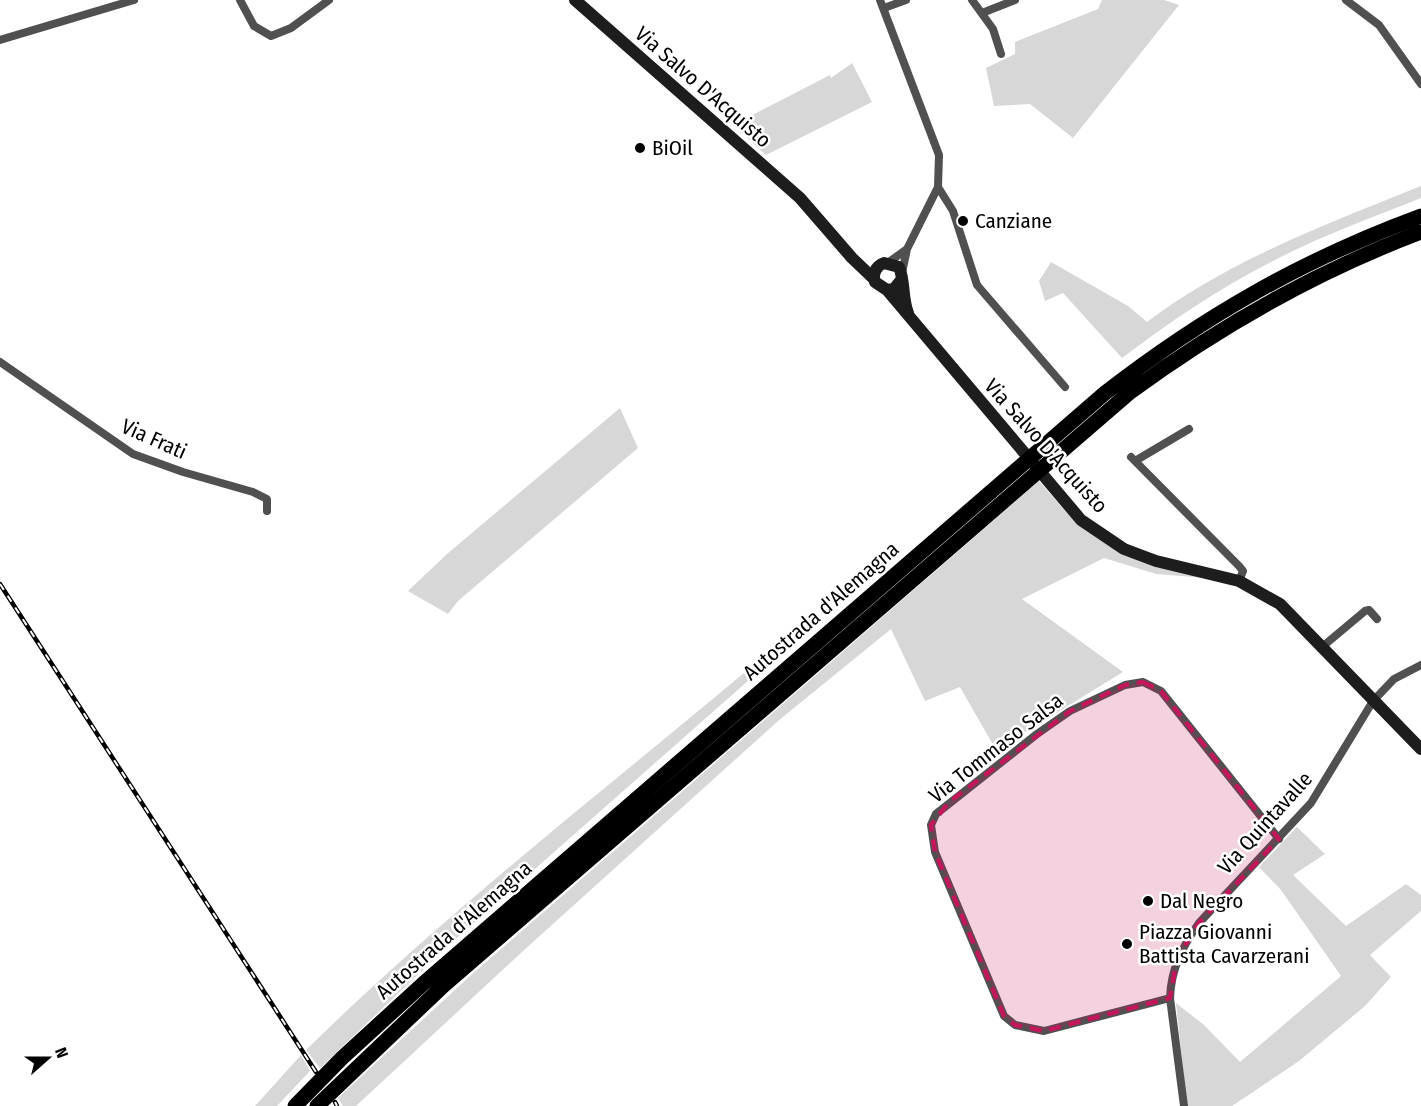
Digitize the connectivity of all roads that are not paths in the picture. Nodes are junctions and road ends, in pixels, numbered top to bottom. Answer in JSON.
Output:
{"nodes":[{"id":1,"x":134,"y":0,"type":"edge"},
{"id":2,"x":240,"y":0,"type":"edge"},
{"id":3,"x":329,"y":0,"type":"edge"},
{"id":4,"x":575,"y":0,"type":"edge"},
{"id":5,"x":906,"y":0,"type":"edge"},
{"id":6,"x":972,"y":0,"type":"edge"},
{"id":7,"x":1015,"y":0,"type":"edge"},
{"id":8,"x":1346,"y":0,"type":"edge"},
{"id":9,"x":882,"y":4,"type":"edge"},
{"id":10,"x":982,"y":13,"type":"junction"},
{"id":11,"x":0,"y":40,"type":"edge"},
{"id":12,"x":1001,"y":54,"type":"dead end"},
{"id":13,"x":1421,"y":84,"type":"edge"},
{"id":14,"x":938,"y":187,"type":"junction"},
{"id":15,"x":1421,"y":216,"type":"edge"},
{"id":16,"x":1421,"y":232,"type":"edge"},
{"id":17,"x":907,"y":249,"type":"junction"},
{"id":18,"x":852,"y":258,"type":"junction"},
{"id":19,"x":885,"y":263,"type":"junction"},
{"id":20,"x":902,"y":276,"type":"junction"},
{"id":21,"x":874,"y":279,"type":"junction"},
{"id":22,"x":887,"y":290,"type":"junction"},
{"id":23,"x":914,"y":325,"type":"junction"},
{"id":24,"x":0,"y":362,"type":"edge"},
{"id":25,"x":1065,"y":387,"type":"dead end"},
{"id":26,"x":1189,"y":429,"type":"dead end"},
{"id":27,"x":267,"y":511,"type":"dead end"},
{"id":28,"x":1239,"y":581,"type":"junction"},
{"id":29,"x":1377,"y":619,"type":"dead end"},
{"id":30,"x":1322,"y":647,"type":"junction"},
{"id":31,"x":1421,"y":666,"type":"edge"},
{"id":32,"x":1373,"y":701,"type":"junction"},
{"id":33,"x":1421,"y":749,"type":"edge"},
{"id":34,"x":1279,"y":839,"type":"junction"},
{"id":35,"x":1170,"y":998,"type":"junction"},
{"id":36,"x":295,"y":1106,"type":"edge"},
{"id":37,"x":317,"y":1106,"type":"edge"},
{"id":38,"x":1184,"y":1106,"type":"edge"}],
"edges":[{"from":1,"to":11,"type":"street"},
{"from":2,"to":3,"type":"street"},
{"from":4,"to":18,"type":"street","name":"Via Salvo D'Acquisto"},
{"from":5,"to":9,"type":"street"},
{"from":6,"to":10,"type":"street"},
{"from":7,"to":10,"type":"street"},
{"from":8,"to":13,"type":"street"},
{"from":9,"to":14,"type":"street"},
{"from":10,"to":12,"type":"street"},
{"from":14,"to":17,"type":"street"},
{"from":14,"to":25,"type":"street"},
{"from":15,"to":36,"type":"highway","name":"Autostrada d'Alemagna"},
{"from":16,"to":37,"type":"highway","name":"Autostrada d'Alemagna"},
{"from":17,"to":19,"type":"street"},
{"from":17,"to":20,"type":"street"},
{"from":18,"to":19,"type":"street"},
{"from":18,"to":21,"type":"street","name":"Via Salvo D'Acquisto"},
{"from":19,"to":20,"type":"street"},
{"from":19,"to":21,"type":"street"},
{"from":20,"to":22,"type":"street"},
{"from":20,"to":23,"type":"street","name":"Via Salvo D'Acquisto"},
{"from":21,"to":22,"type":"street","name":"Via Salvo D'Acquisto"},
{"from":22,"to":23,"type":"street","name":"Via Salvo D'Acquisto"},
{"from":23,"to":28,"type":"street","name":"Via Salvo D'Acquisto"},
{"from":24,"to":27,"type":"street","name":"Via Frati"},
{"from":26,"to":28,"type":"street"},
{"from":28,"to":30,"type":"street","name":"Via Salvo D'Acquisto"},
{"from":29,"to":30,"type":"street"},
{"from":30,"to":32,"type":"street","name":"Via Salvo D'Acquisto"},
{"from":31,"to":32,"type":"street","name":"Via Quintavalle"},
{"from":32,"to":33,"type":"street","name":"Via Salvo D'Acquisto"},
{"from":32,"to":34,"type":"street","name":"Via Quintavalle"},
{"from":34,"to":35,"type":"street","name":"Via Quintavalle"},
{"from":34,"to":35,"type":"street","name":"Via Tommaso Salsa"},
{"from":35,"to":38,"type":"street","name":"Via Quintavalle"}]}
